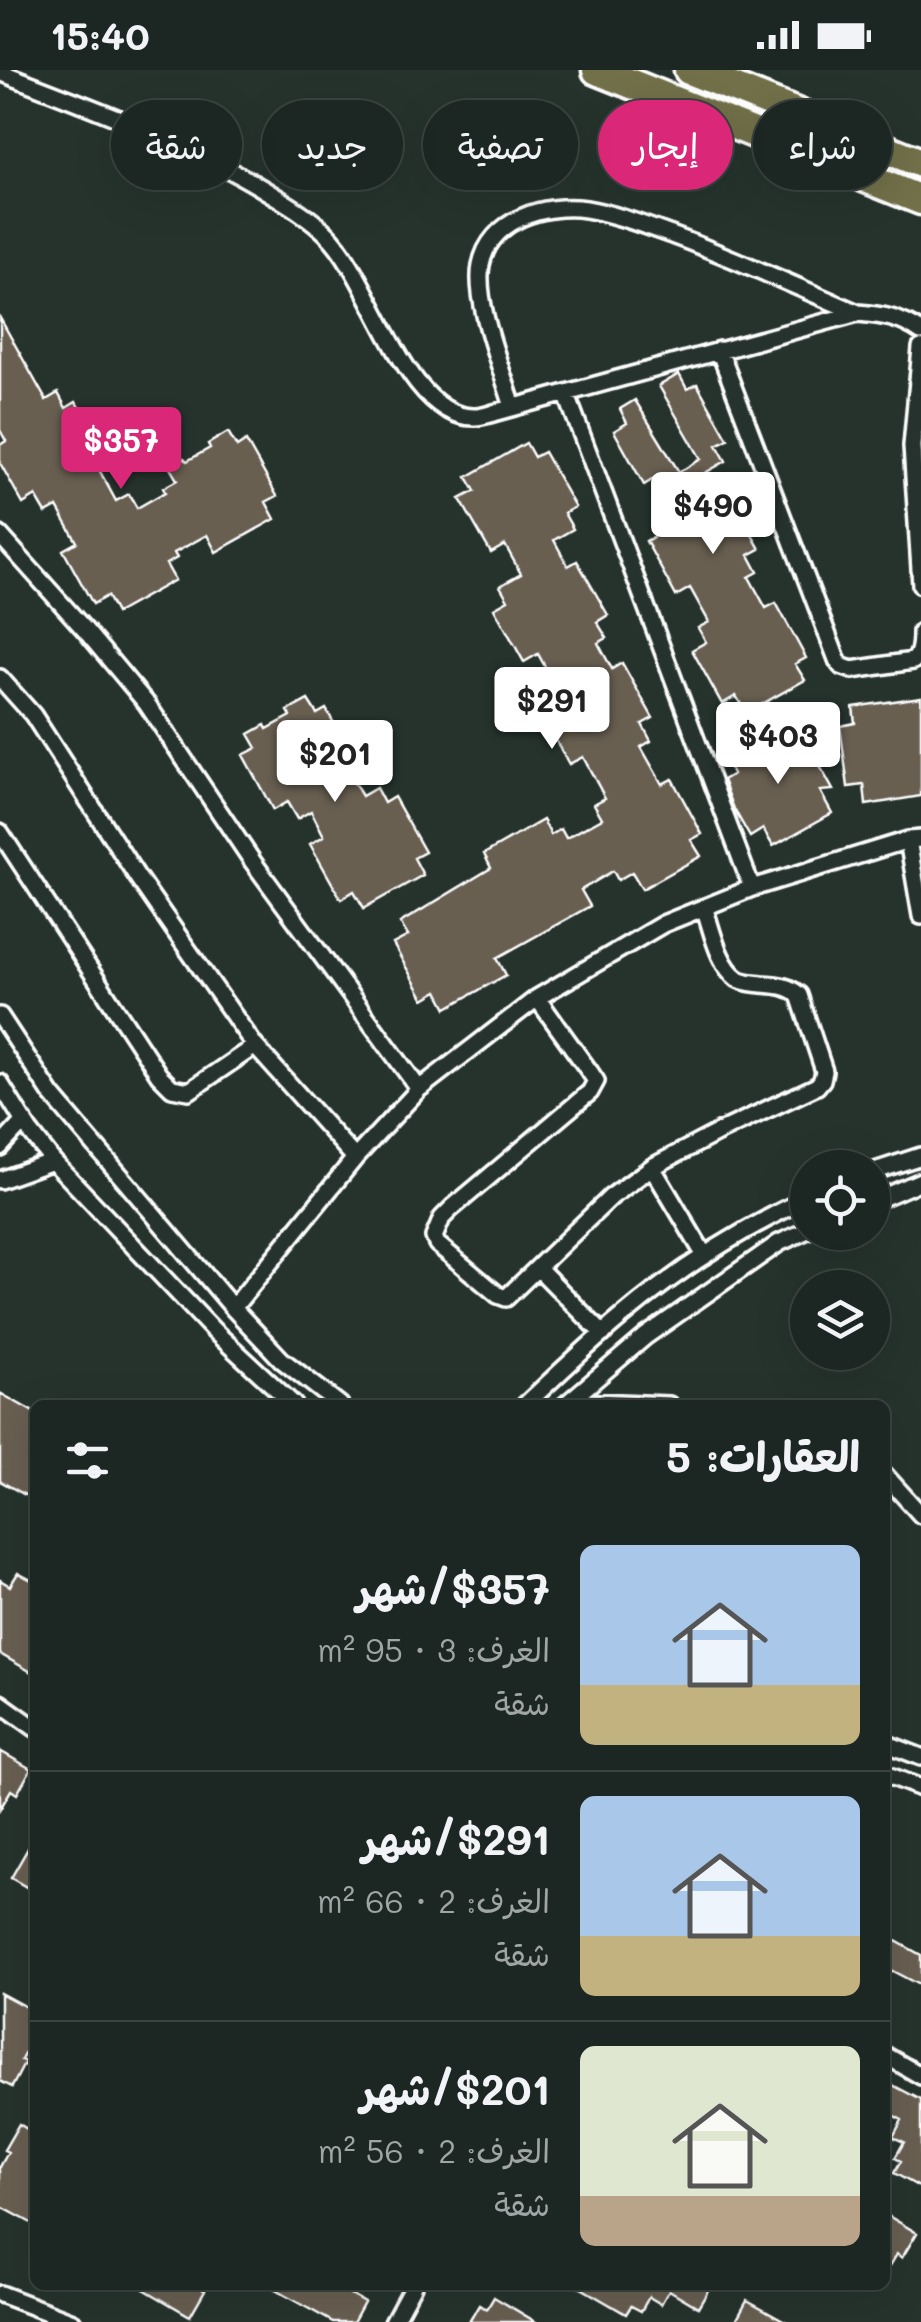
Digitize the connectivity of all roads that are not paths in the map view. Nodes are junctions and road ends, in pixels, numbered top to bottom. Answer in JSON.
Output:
{"nodes":[{"id":1,"x":597,"y":70,"type":"edge"},
{"id":2,"x":689,"y":70,"type":"edge"},
{"id":3,"x":0,"y":72,"type":"edge"},
{"id":4,"x":921,"y":163,"type":"edge"},
{"id":5,"x":921,"y":200,"type":"edge"},
{"id":6,"x":858,"y":313,"type":"junction"},
{"id":7,"x":921,"y":332,"type":"edge"},
{"id":8,"x":921,"y":348,"type":"edge"},
{"id":9,"x":719,"y":350,"type":"junction"},
{"id":10,"x":566,"y":393,"type":"junction"},
{"id":11,"x":512,"y":406,"type":"junction"},
{"id":12,"x":0,"y":534,"type":"edge"},
{"id":13,"x":921,"y":585,"type":"edge"},
{"id":14,"x":921,"y":632,"type":"edge"},
{"id":15,"x":0,"y":678,"type":"edge"},
{"id":16,"x":0,"y":832,"type":"edge"},
{"id":17,"x":915,"y":839,"type":"edge"},
{"id":18,"x":752,"y":888,"type":"junction"},
{"id":19,"x":704,"y":907,"type":"junction"},
{"id":20,"x":921,"y":916,"type":"edge"},
{"id":21,"x":537,"y":998,"type":"junction"},
{"id":22,"x":0,"y":1016,"type":"edge"},
{"id":23,"x":256,"y":1046,"type":"junction"},
{"id":24,"x":0,"y":1083,"type":"edge"},
{"id":25,"x":419,"y":1089,"type":"junction"},
{"id":26,"x":24,"y":1121,"type":"junction"},
{"id":27,"x":0,"y":1147,"type":"edge"},
{"id":28,"x":921,"y":1156,"type":"edge"},
{"id":29,"x":355,"y":1158,"type":"junction"},
{"id":30,"x":53,"y":1161,"type":"junction"},
{"id":31,"x":890,"y":1166,"type":"edge"},
{"id":32,"x":652,"y":1167,"type":"junction"},
{"id":33,"x":0,"y":1180,"type":"edge"},
{"id":34,"x":921,"y":1180,"type":"edge"},
{"id":35,"x":890,"y":1194,"type":"edge"},
{"id":36,"x":790,"y":1207,"type":"edge"},
{"id":37,"x":790,"y":1238,"type":"edge"},
{"id":38,"x":705,"y":1256,"type":"junction"},
{"id":39,"x":538,"y":1268,"type":"junction"},
{"id":40,"x":233,"y":1308,"type":"junction"},
{"id":41,"x":603,"y":1334,"type":"junction"},
{"id":42,"x":289,"y":1400,"type":"edge"},
{"id":43,"x":334,"y":1400,"type":"edge"},
{"id":44,"x":530,"y":1400,"type":"edge"},
{"id":45,"x":571,"y":1400,"type":"edge"},
{"id":46,"x":890,"y":1480,"type":"edge"},
{"id":47,"x":921,"y":1515,"type":"edge"},
{"id":48,"x":0,"y":1703,"type":"edge"},
{"id":49,"x":30,"y":1724,"type":"edge"},
{"id":50,"x":890,"y":1745,"type":"edge"},
{"id":51,"x":921,"y":1757,"type":"edge"},
{"id":52,"x":890,"y":1776,"type":"edge"},
{"id":53,"x":921,"y":1788,"type":"edge"},
{"id":54,"x":890,"y":2058,"type":"edge"},
{"id":55,"x":921,"y":2076,"type":"edge"},
{"id":56,"x":411,"y":2290,"type":"edge"},
{"id":57,"x":0,"y":2294,"type":"edge"},
{"id":58,"x":73,"y":2322,"type":"edge"},
{"id":59,"x":393,"y":2322,"type":"edge"}],
"edges":[{"from":1,"to":5,"type":"highway"},
{"from":2,"to":4,"type":"highway"},
{"from":3,"to":11,"type":"street"},
{"from":6,"to":7,"type":"street"},
{"from":6,"to":9,"type":"street"},
{"from":6,"to":11,"type":"street"},
{"from":8,"to":13,"type":"street"},
{"from":9,"to":10,"type":"street"},
{"from":9,"to":14,"type":"street"},
{"from":10,"to":11,"type":"street"},
{"from":10,"to":18,"type":"street"},
{"from":12,"to":25,"type":"street"},
{"from":15,"to":23,"type":"street"},
{"from":16,"to":23,"type":"street"},
{"from":17,"to":18,"type":"street"},
{"from":17,"to":20,"type":"street"},
{"from":18,"to":19,"type":"street"},
{"from":19,"to":21,"type":"street"},
{"from":19,"to":32,"type":"street"},
{"from":21,"to":25,"type":"street"},
{"from":21,"to":39,"type":"street"},
{"from":22,"to":40,"type":"street"},
{"from":23,"to":29,"type":"street"},
{"from":24,"to":26,"type":"street"},
{"from":25,"to":29,"type":"street"},
{"from":26,"to":27,"type":"street"},
{"from":26,"to":30,"type":"street"},
{"from":28,"to":31,"type":"street"},
{"from":29,"to":40,"type":"street"},
{"from":30,"to":33,"type":"street"},
{"from":30,"to":42,"type":"street"},
{"from":32,"to":38,"type":"street"},
{"from":32,"to":39,"type":"street"},
{"from":34,"to":35,"type":"street"},
{"from":36,"to":38,"type":"street"},
{"from":37,"to":45,"type":"street"},
{"from":38,"to":41,"type":"street"},
{"from":39,"to":41,"type":"street"},
{"from":40,"to":43,"type":"street"},
{"from":41,"to":44,"type":"street"},
{"from":46,"to":47,"type":"street"},
{"from":48,"to":49,"type":"street"},
{"from":50,"to":51,"type":"street"},
{"from":52,"to":53,"type":"street"},
{"from":54,"to":55,"type":"street"},
{"from":56,"to":59,"type":"street"},
{"from":57,"to":58,"type":"street"}]}
